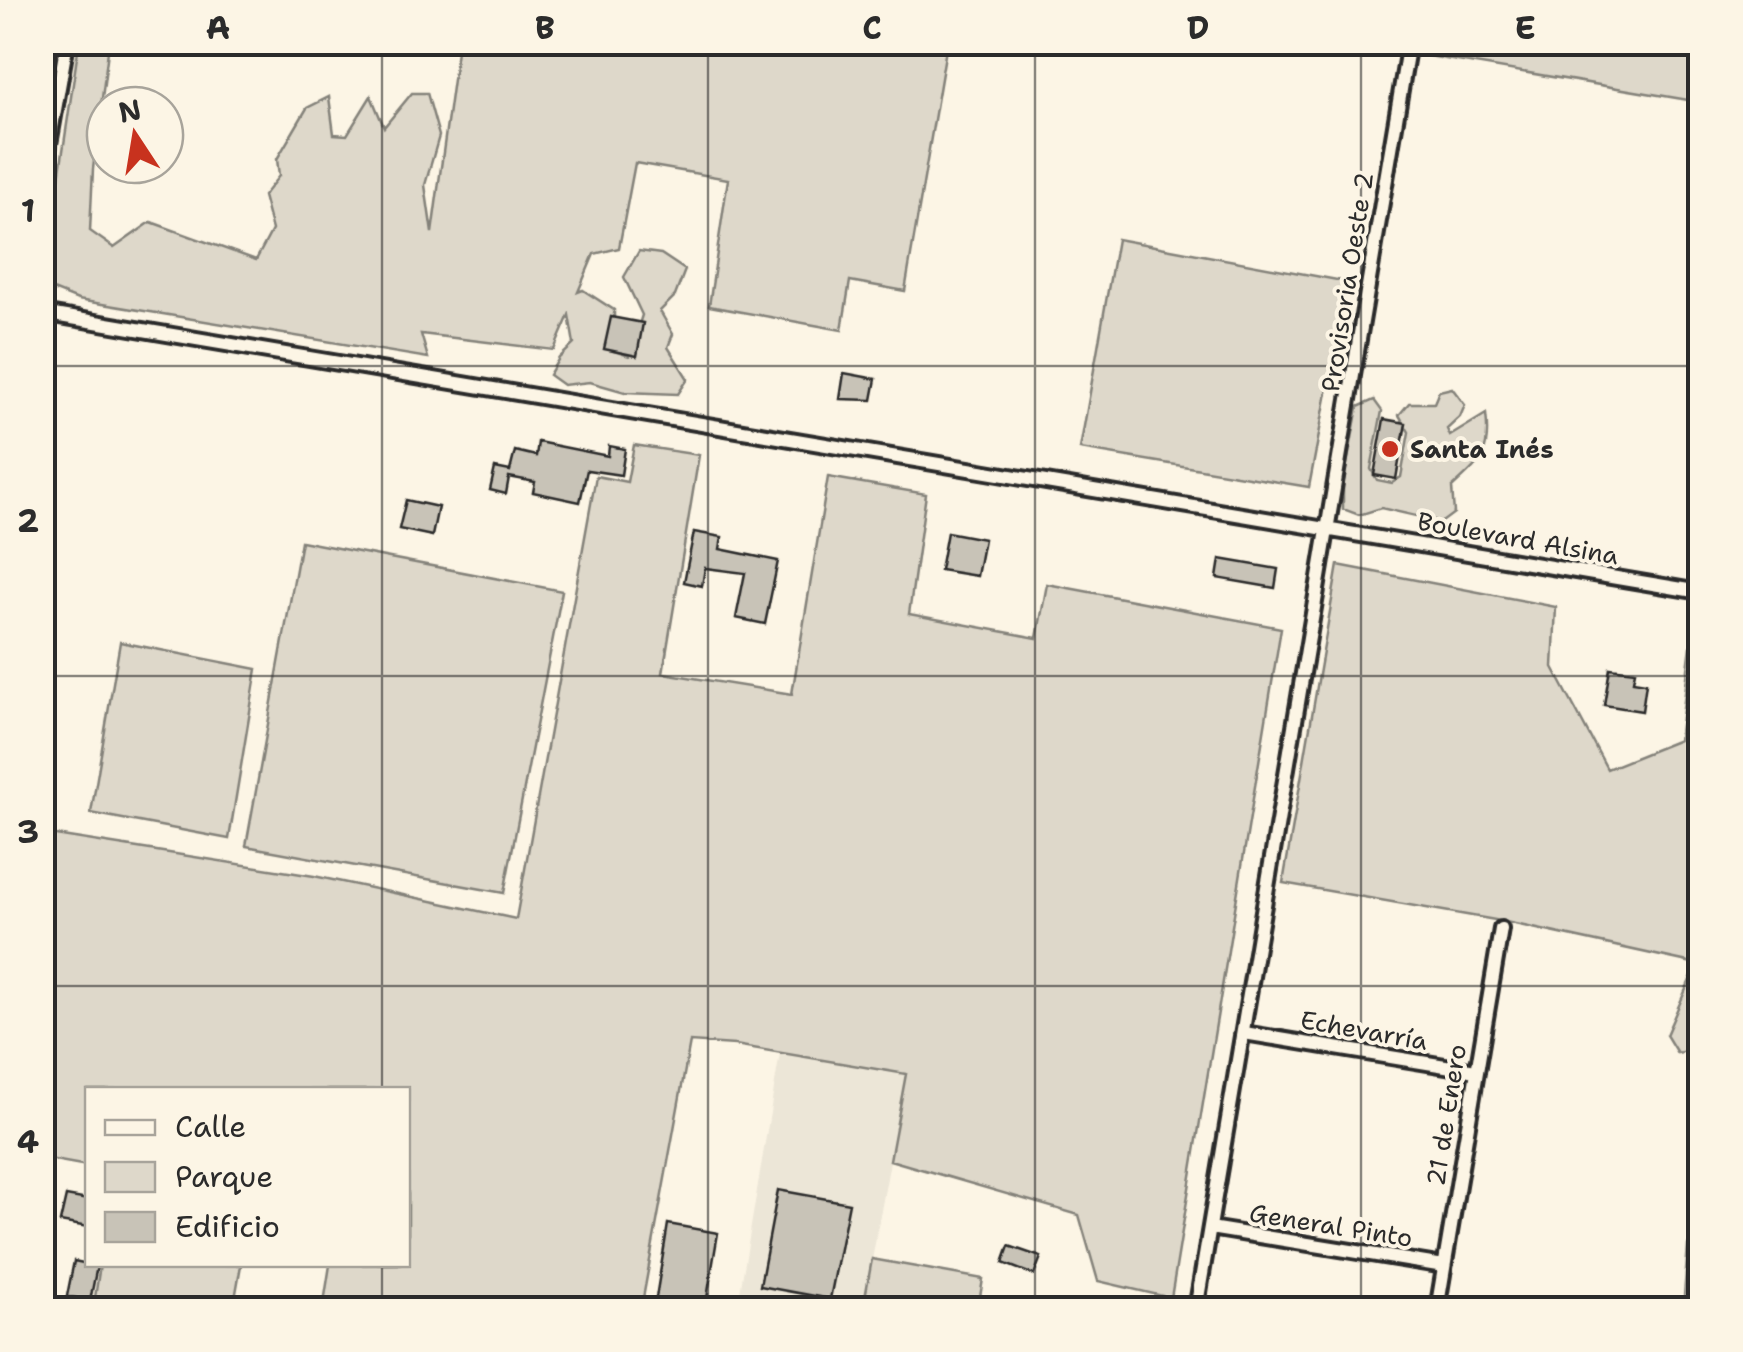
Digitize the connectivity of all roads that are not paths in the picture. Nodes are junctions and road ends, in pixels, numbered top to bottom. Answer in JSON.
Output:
{"nodes":[{"id":1,"x":68,"y":42,"type":"edge"},
{"id":2,"x":1410,"y":42,"type":"edge"},
{"id":3,"x":42,"y":184,"type":"edge"},
{"id":4,"x":42,"y":312,"type":"edge"},
{"id":5,"x":1329,"y":529,"type":"junction"},
{"id":6,"x":1700,"y":592,"type":"edge"},
{"id":7,"x":1500,"y":928,"type":"dead end"},
{"id":8,"x":1244,"y":1032,"type":"junction"},
{"id":9,"x":1476,"y":1072,"type":"junction"},
{"id":10,"x":1210,"y":1228,"type":"junction"},
{"id":11,"x":1444,"y":1266,"type":"junction"},
{"id":12,"x":1196,"y":1310,"type":"edge"},
{"id":13,"x":1437,"y":1310,"type":"edge"}],
"edges":[{"from":1,"to":3,"type":"street"},
{"from":2,"to":5,"type":"street","name":"Provisoria Oeste 2"},
{"from":4,"to":5,"type":"street","name":"Boulevard Alsina"},
{"from":5,"to":6,"type":"street","name":"Boulevard Alsina"},
{"from":5,"to":8,"type":"street"},
{"from":7,"to":9,"type":"street","name":"21 de Enero"},
{"from":8,"to":9,"type":"street","name":"Echevarría"},
{"from":8,"to":10,"type":"street"},
{"from":9,"to":11,"type":"street","name":"21 de Enero"},
{"from":10,"to":11,"type":"street","name":"General Pinto"},
{"from":10,"to":12,"type":"street"},
{"from":11,"to":13,"type":"street","name":"21 de Enero"}]}
